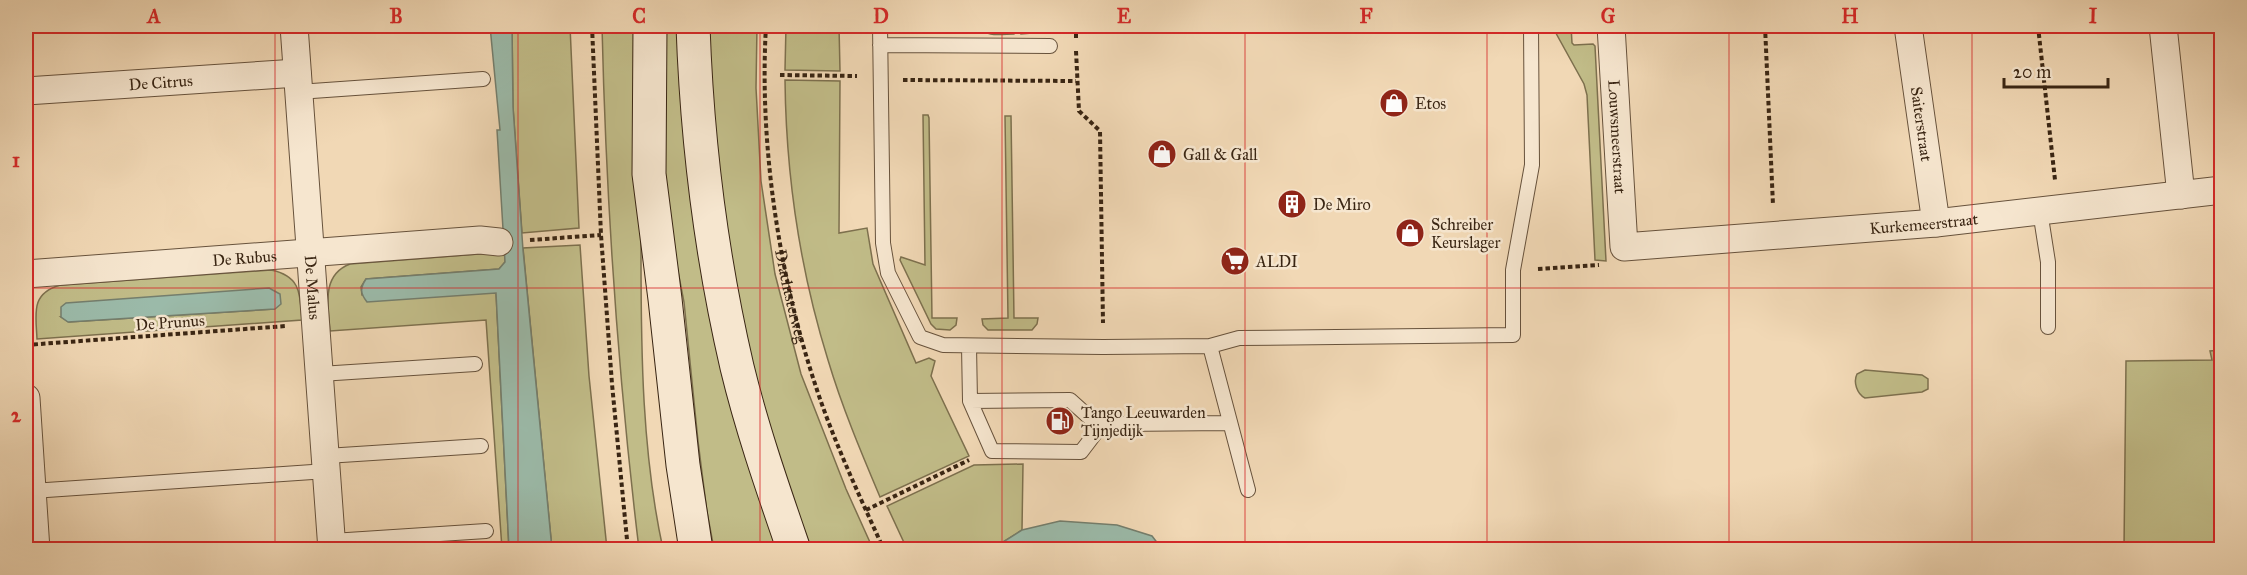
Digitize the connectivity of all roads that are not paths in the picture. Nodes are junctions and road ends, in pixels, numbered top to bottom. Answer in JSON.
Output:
{"nodes":[{"id":1,"x":294,"y":26,"type":"edge"},
{"id":2,"x":650,"y":26,"type":"edge"},
{"id":3,"x":693,"y":26,"type":"edge"},
{"id":4,"x":880,"y":26,"type":"edge"},
{"id":5,"x":1531,"y":26,"type":"edge"},
{"id":6,"x":1611,"y":26,"type":"edge"},
{"id":7,"x":1908,"y":26,"type":"edge"},
{"id":8,"x":2163,"y":26,"type":"edge"},
{"id":9,"x":880,"y":45,"type":"junction"},
{"id":10,"x":1050,"y":46,"type":"dead end"},
{"id":11,"x":483,"y":79,"type":"dead end"},
{"id":12,"x":298,"y":82,"type":"junction"},
{"id":13,"x":26,"y":91,"type":"edge"},
{"id":14,"x":2222,"y":190,"type":"edge"},
{"id":15,"x":2181,"y":195,"type":"junction"},
{"id":16,"x":2049,"y":210,"type":"junction"},
{"id":17,"x":1936,"y":223,"type":"junction"},
{"id":18,"x":499,"y":242,"type":"dead end"},
{"id":19,"x":1624,"y":248,"type":"joint"},
{"id":20,"x":310,"y":254,"type":"junction"},
{"id":21,"x":26,"y":273,"type":"edge"},
{"id":22,"x":2048,"y":327,"type":"dead end"},
{"id":23,"x":969,"y":346,"type":"junction"},
{"id":24,"x":1210,"y":346,"type":"junction"},
{"id":25,"x":476,"y":364,"type":"dead end"},
{"id":26,"x":320,"y":374,"type":"junction"},
{"id":27,"x":26,"y":398,"type":"edge"},
{"id":28,"x":970,"y":401,"type":"junction"},
{"id":29,"x":1229,"y":423,"type":"junction"},
{"id":30,"x":1100,"y":427,"type":"junction"},
{"id":31,"x":481,"y":446,"type":"dead end"},
{"id":32,"x":326,"y":464,"type":"junction"},
{"id":33,"x":1248,"y":490,"type":"dead end"},
{"id":34,"x":32,"y":491,"type":"junction"},
{"id":35,"x":486,"y":531,"type":"dead end"},
{"id":36,"x":332,"y":545,"type":"edge"},
{"id":37,"x":36,"y":549,"type":"edge"},
{"id":38,"x":696,"y":549,"type":"edge"},
{"id":39,"x":794,"y":549,"type":"edge"}],
"edges":[{"from":1,"to":12,"type":"street","name":"De Malus"},
{"from":2,"to":38,"type":"main road"},
{"from":3,"to":39,"type":"main road"},
{"from":4,"to":9,"type":"lane"},
{"from":5,"to":24,"type":"lane"},
{"from":6,"to":19,"type":"street","name":"Louwsmeerstraat"},
{"from":7,"to":17,"type":"street","name":"Saiterstraat"},
{"from":8,"to":15,"type":"street"},
{"from":9,"to":10,"type":"lane"},
{"from":9,"to":23,"type":"lane"},
{"from":11,"to":12,"type":"lane"},
{"from":12,"to":13,"type":"street","name":"De Citrus"},
{"from":12,"to":20,"type":"street","name":"De Malus"},
{"from":14,"to":15,"type":"street","name":"Kurkemeerstraat"},
{"from":15,"to":16,"type":"street","name":"Kurkemeerstraat"},
{"from":16,"to":17,"type":"street","name":"Kurkemeerstraat"},
{"from":16,"to":22,"type":"lane"},
{"from":17,"to":19,"type":"street","name":"Kurkemeerstraat"},
{"from":18,"to":20,"type":"street","name":"De Rubus"},
{"from":20,"to":21,"type":"street","name":"De Rubus"},
{"from":20,"to":26,"type":"street","name":"De Malus"},
{"from":23,"to":24,"type":"lane"},
{"from":23,"to":28,"type":"lane"},
{"from":24,"to":29,"type":"lane"},
{"from":25,"to":26,"type":"lane"},
{"from":26,"to":32,"type":"street","name":"De Malus"},
{"from":27,"to":34,"type":"street"},
{"from":28,"to":30,"type":"lane"},
{"from":28,"to":30,"type":"lane"},
{"from":29,"to":30,"type":"lane"},
{"from":29,"to":33,"type":"lane"},
{"from":31,"to":32,"type":"lane"},
{"from":32,"to":34,"type":"lane"},
{"from":32,"to":36,"type":"street","name":"De Malus"},
{"from":34,"to":37,"type":"street"},
{"from":35,"to":36,"type":"lane"}]}
